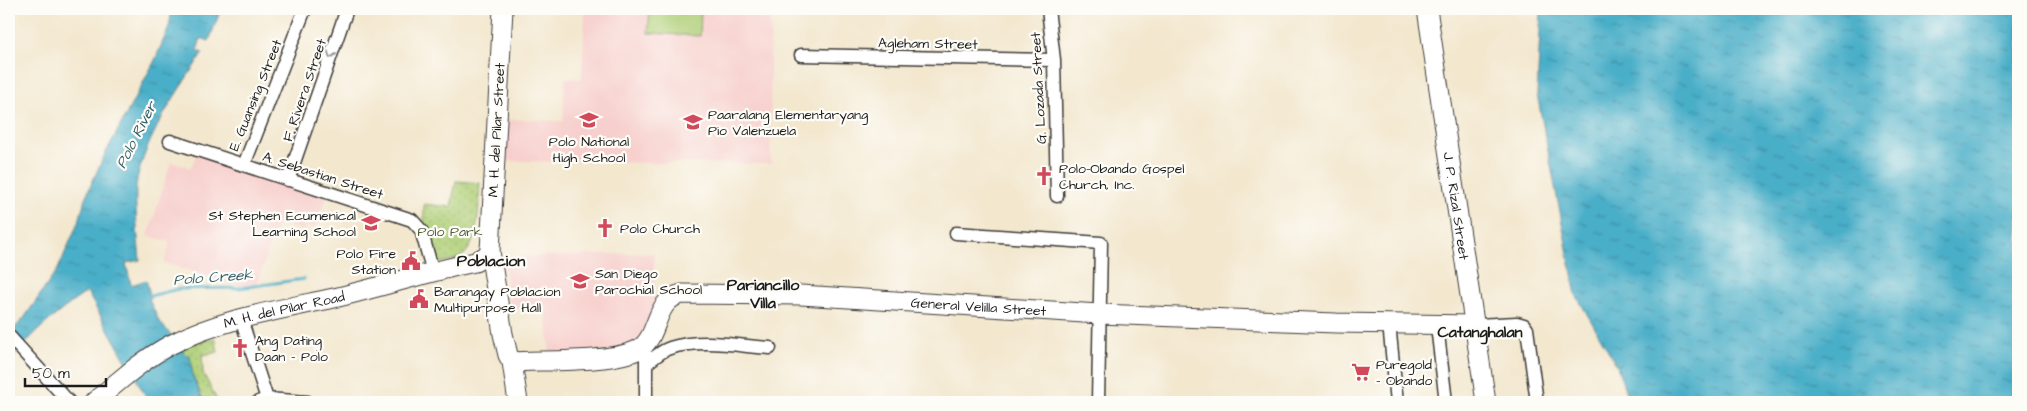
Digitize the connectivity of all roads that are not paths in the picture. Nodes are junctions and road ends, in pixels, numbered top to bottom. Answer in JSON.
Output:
{"nodes":[{"id":1,"x":306,"y":9,"type":"edge"},
{"id":2,"x":347,"y":9,"type":"edge"},
{"id":3,"x":502,"y":9,"type":"edge"},
{"id":4,"x":1048,"y":9,"type":"edge"},
{"id":5,"x":1427,"y":9,"type":"edge"},
{"id":6,"x":801,"y":55,"type":"dead end"},
{"id":7,"x":1054,"y":60,"type":"junction"},
{"id":8,"x":170,"y":141,"type":"dead end"},
{"id":9,"x":244,"y":165,"type":"junction"},
{"id":10,"x":288,"y":180,"type":"junction"},
{"id":11,"x":1057,"y":196,"type":"dead end"},
{"id":12,"x":956,"y":233,"type":"dead end"},
{"id":13,"x":490,"y":252,"type":"junction"},
{"id":14,"x":433,"y":272,"type":"junction"},
{"id":15,"x":1099,"y":314,"type":"junction"},
{"id":16,"x":241,"y":319,"type":"junction"},
{"id":17,"x":1389,"y":324,"type":"junction"},
{"id":18,"x":1437,"y":326,"type":"junction"},
{"id":19,"x":1476,"y":326,"type":"junction"},
{"id":20,"x":9,"y":336,"type":"edge"},
{"id":21,"x":770,"y":348,"type":"dead end"},
{"id":22,"x":646,"y":354,"type":"junction"},
{"id":23,"x":512,"y":362,"type":"junction"},
{"id":24,"x":262,"y":401,"type":"edge"},
{"id":25,"x":1099,"y":401,"type":"edge"},
{"id":26,"x":69,"y":402,"type":"edge"},
{"id":27,"x":94,"y":402,"type":"edge"},
{"id":28,"x":308,"y":402,"type":"edge"},
{"id":29,"x":518,"y":402,"type":"edge"},
{"id":30,"x":646,"y":402,"type":"edge"},
{"id":31,"x":1397,"y":402,"type":"edge"},
{"id":32,"x":1446,"y":402,"type":"edge"},
{"id":33,"x":1486,"y":402,"type":"edge"},
{"id":34,"x":1537,"y":402,"type":"edge"}],
"edges":[{"from":1,"to":9,"type":"street","name":"E. Guansing Street"},
{"from":2,"to":10,"type":"street","name":"F. Rivera Street","one_way":true},
{"from":3,"to":13,"type":"main road","name":"M. H. del Pilar Street"},
{"from":4,"to":7,"type":"street","name":"G. Lozada Street"},
{"from":5,"to":19,"type":"main road","name":"J. P. Rizal Street"},
{"from":6,"to":7,"type":"street","name":"Agleham Street"},
{"from":7,"to":11,"type":"street","name":"G. Lozada Street"},
{"from":8,"to":9,"type":"street","name":"A. Sebastian Street"},
{"from":9,"to":10,"type":"street","name":"A. Sebastian Street"},
{"from":10,"to":14,"type":"street","name":"A. Sebastian Street"},
{"from":12,"to":15,"type":"street"},
{"from":13,"to":14,"type":"main road","name":"M. H. del Pilar Road"},
{"from":13,"to":23,"type":"main road","name":"M. H. del Pilar Street"},
{"from":14,"to":16,"type":"main road","name":"M. H. del Pilar Road"},
{"from":15,"to":17,"type":"main road","name":"General Velilla Street"},
{"from":15,"to":22,"type":"main road","name":"General Velilla Street"},
{"from":15,"to":25,"type":"street"},
{"from":16,"to":24,"type":"street"},
{"from":16,"to":27,"type":"main road","name":"M. H. del Pilar Road"},
{"from":17,"to":18,"type":"main road","name":"General Velilla Street"},
{"from":17,"to":31,"type":"street"},
{"from":18,"to":19,"type":"main road","name":"General Velilla Street"},
{"from":18,"to":32,"type":"street"},
{"from":19,"to":33,"type":"main road","name":"J. P. Rizal Street"},
{"from":19,"to":34,"type":"street"},
{"from":20,"to":26,"type":"street"},
{"from":21,"to":22,"type":"street"},
{"from":22,"to":23,"type":"main road"},
{"from":22,"to":30,"type":"street"},
{"from":23,"to":29,"type":"main road","name":"M. H. del Pilar Street"},
{"from":24,"to":28,"type":"street"}]}
